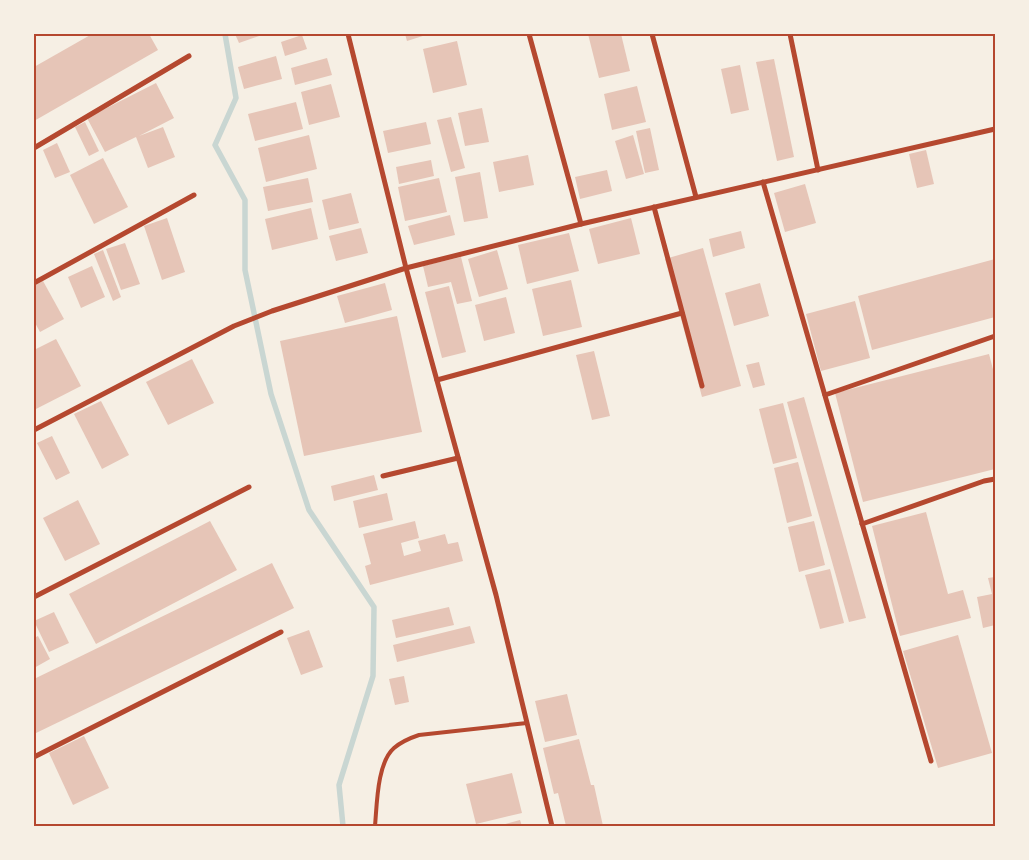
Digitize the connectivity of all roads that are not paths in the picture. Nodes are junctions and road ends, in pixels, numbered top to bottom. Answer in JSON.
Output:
{"nodes":[{"id":1,"x":348,"y":34,"type":"edge"},
{"id":2,"x":529,"y":34,"type":"edge"},
{"id":3,"x":652,"y":34,"type":"edge"},
{"id":4,"x":790,"y":34,"type":"edge"},
{"id":5,"x":189,"y":56,"type":"dead end"},
{"id":6,"x":995,"y":129,"type":"edge"},
{"id":7,"x":34,"y":148,"type":"edge"},
{"id":8,"x":818,"y":170,"type":"junction"},
{"id":9,"x":763,"y":182,"type":"junction"},
{"id":10,"x":194,"y":195,"type":"dead end"},
{"id":11,"x":696,"y":197,"type":"junction"},
{"id":12,"x":654,"y":207,"type":"junction"},
{"id":13,"x":581,"y":224,"type":"junction"},
{"id":14,"x":406,"y":268,"type":"junction"},
{"id":15,"x":34,"y":283,"type":"edge"},
{"id":16,"x":682,"y":313,"type":"junction"},
{"id":17,"x":995,"y":336,"type":"edge"},
{"id":18,"x":437,"y":380,"type":"junction"},
{"id":19,"x":702,"y":386,"type":"dead end"},
{"id":20,"x":825,"y":395,"type":"junction"},
{"id":21,"x":34,"y":430,"type":"edge"},
{"id":22,"x":458,"y":458,"type":"junction"},
{"id":23,"x":383,"y":476,"type":"dead end"},
{"id":24,"x":995,"y":479,"type":"edge"},
{"id":25,"x":249,"y":487,"type":"dead end"},
{"id":26,"x":862,"y":524,"type":"junction"},
{"id":27,"x":34,"y":597,"type":"edge"},
{"id":28,"x":281,"y":632,"type":"dead end"},
{"id":29,"x":527,"y":723,"type":"junction"},
{"id":30,"x":34,"y":757,"type":"edge"},
{"id":31,"x":931,"y":761,"type":"dead end"},
{"id":32,"x":374,"y":826,"type":"edge"},
{"id":33,"x":552,"y":826,"type":"edge"}],
"edges":[{"from":1,"to":14,"type":"street"},
{"from":2,"to":13,"type":"street"},
{"from":3,"to":11,"type":"street"},
{"from":4,"to":8,"type":"street"},
{"from":5,"to":7,"type":"street"},
{"from":6,"to":8,"type":"street"},
{"from":8,"to":9,"type":"street"},
{"from":9,"to":11,"type":"street"},
{"from":9,"to":20,"type":"street"},
{"from":10,"to":15,"type":"street"},
{"from":11,"to":12,"type":"street"},
{"from":12,"to":13,"type":"street"},
{"from":12,"to":16,"type":"street"},
{"from":13,"to":14,"type":"street"},
{"from":14,"to":18,"type":"street"},
{"from":14,"to":21,"type":"street"},
{"from":16,"to":18,"type":"street"},
{"from":16,"to":19,"type":"street"},
{"from":17,"to":20,"type":"street"},
{"from":18,"to":22,"type":"street"},
{"from":20,"to":26,"type":"street"},
{"from":22,"to":23,"type":"street"},
{"from":22,"to":29,"type":"street"},
{"from":24,"to":26,"type":"street"},
{"from":25,"to":27,"type":"street"},
{"from":26,"to":31,"type":"street"},
{"from":28,"to":30,"type":"street"},
{"from":29,"to":32,"type":"lane"},
{"from":29,"to":33,"type":"street"}]}
